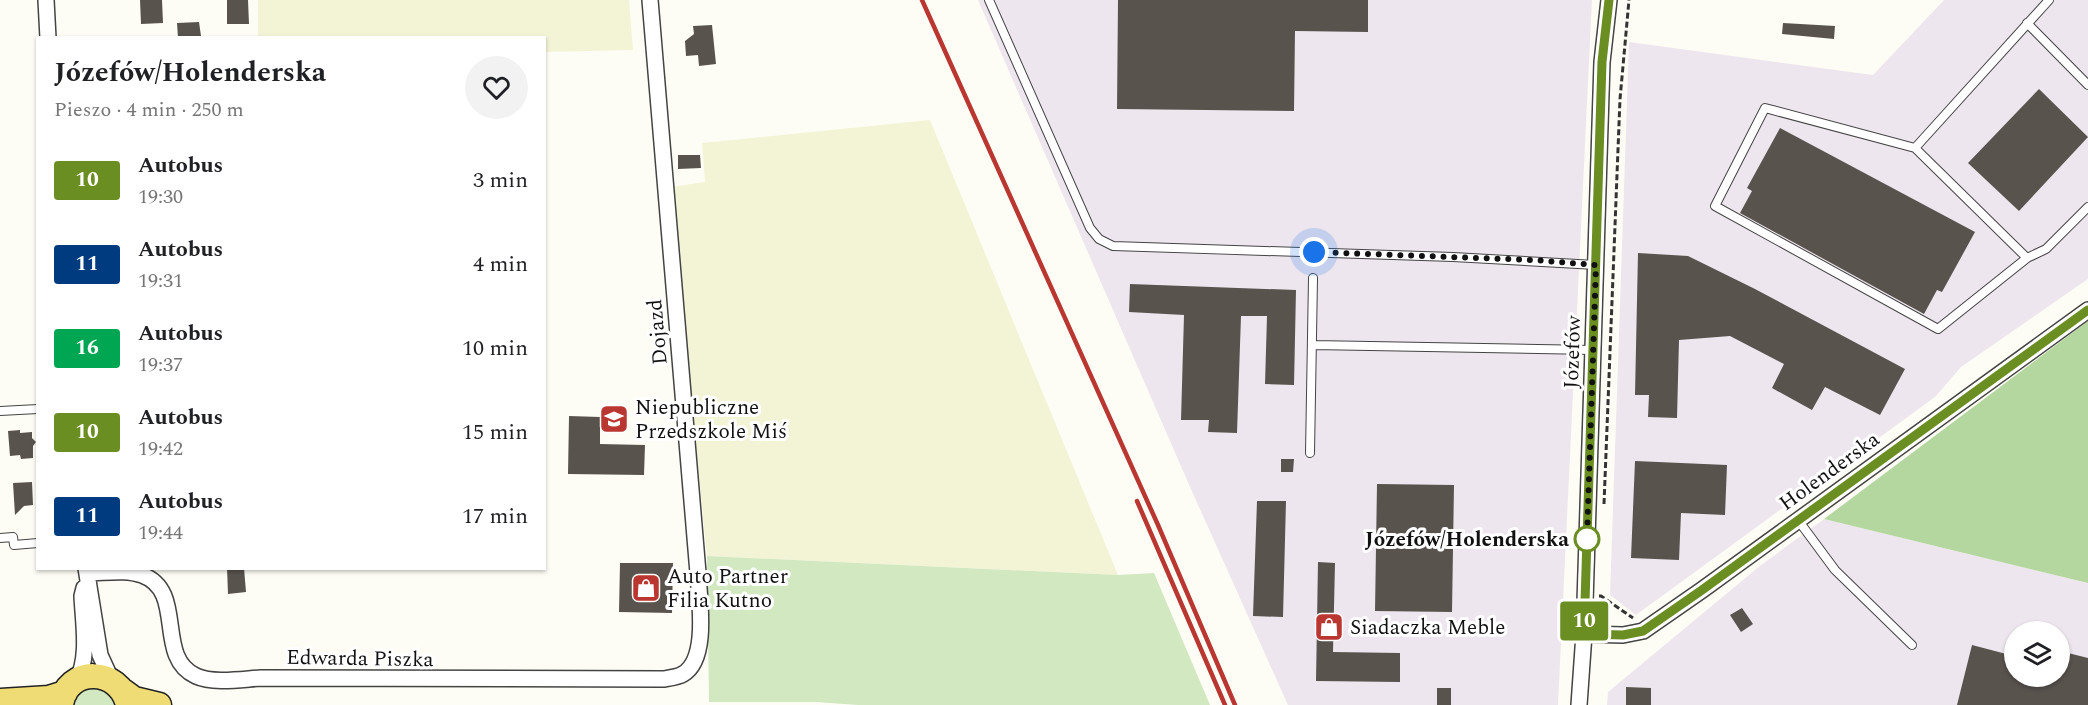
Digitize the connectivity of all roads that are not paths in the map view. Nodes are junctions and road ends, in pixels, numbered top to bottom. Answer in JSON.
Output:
{"nodes":[{"id":1,"x":46,"y":0,"type":"edge"},
{"id":2,"x":650,"y":0,"type":"edge"},
{"id":3,"x":989,"y":0,"type":"edge"},
{"id":4,"x":1609,"y":0,"type":"edge"},
{"id":5,"x":2049,"y":0,"type":"edge"},
{"id":6,"x":2027,"y":23,"type":"junction"},
{"id":7,"x":48,"y":36,"type":"edge"},
{"id":8,"x":2088,"y":85,"type":"edge"},
{"id":9,"x":1916,"y":148,"type":"junction"},
{"id":10,"x":2088,"y":207,"type":"edge"},
{"id":11,"x":2027,"y":258,"type":"junction"},
{"id":12,"x":1596,"y":265,"type":"junction"},
{"id":13,"x":1313,"y":278,"type":"dead end"},
{"id":14,"x":2088,"y":310,"type":"edge"},
{"id":15,"x":1313,"y":345,"type":"junction"},
{"id":16,"x":1593,"y":350,"type":"junction"},
{"id":17,"x":36,"y":409,"type":"edge"},
{"id":18,"x":0,"y":411,"type":"edge"},
{"id":19,"x":1311,"y":453,"type":"dead end"},
{"id":20,"x":1798,"y":520,"type":"junction"},
{"id":21,"x":0,"y":538,"type":"edge"},
{"id":22,"x":36,"y":543,"type":"edge"},
{"id":23,"x":87,"y":571,"type":"edge"},
{"id":24,"x":1584,"y":634,"type":"junction"},
{"id":25,"x":1912,"y":645,"type":"dead end"},
{"id":26,"x":695,"y":661,"type":"joint"},
{"id":27,"x":121,"y":692,"type":"edge"},
{"id":28,"x":67,"y":693,"type":"edge"},
{"id":29,"x":0,"y":701,"type":"edge"},
{"id":30,"x":159,"y":705,"type":"edge"},
{"id":31,"x":1579,"y":705,"type":"edge"}],
"edges":[{"from":1,"to":7,"type":"street"},
{"from":2,"to":26,"type":"street","name":"Dojazd"},
{"from":3,"to":12,"type":"lane"},
{"from":4,"to":12,"type":"street","name":"Józefów"},
{"from":5,"to":6,"type":"lane"},
{"from":6,"to":8,"type":"lane"},
{"from":6,"to":9,"type":"lane"},
{"from":9,"to":11,"type":"lane"},
{"from":9,"to":11,"type":"lane"},
{"from":10,"to":11,"type":"lane"},
{"from":12,"to":16,"type":"street","name":"Józefów"},
{"from":13,"to":15,"type":"lane"},
{"from":14,"to":20,"type":"street","name":"Holenderska"},
{"from":15,"to":16,"type":"lane"},
{"from":15,"to":19,"type":"lane"},
{"from":16,"to":24,"type":"street","name":"Józefów"},
{"from":17,"to":18,"type":"lane"},
{"from":20,"to":24,"type":"street","name":"Holenderska"},
{"from":20,"to":25,"type":"lane"},
{"from":21,"to":22,"type":"lane"},
{"from":23,"to":26,"type":"street","name":"Edwarda Piszka"},
{"from":23,"to":27,"type":"street"},
{"from":23,"to":28,"type":"street"},
{"from":24,"to":31,"type":"street","name":"Józefów"},
{"from":27,"to":28,"type":"main road"},
{"from":27,"to":30,"type":"main road"},
{"from":28,"to":29,"type":"main road"}]}
